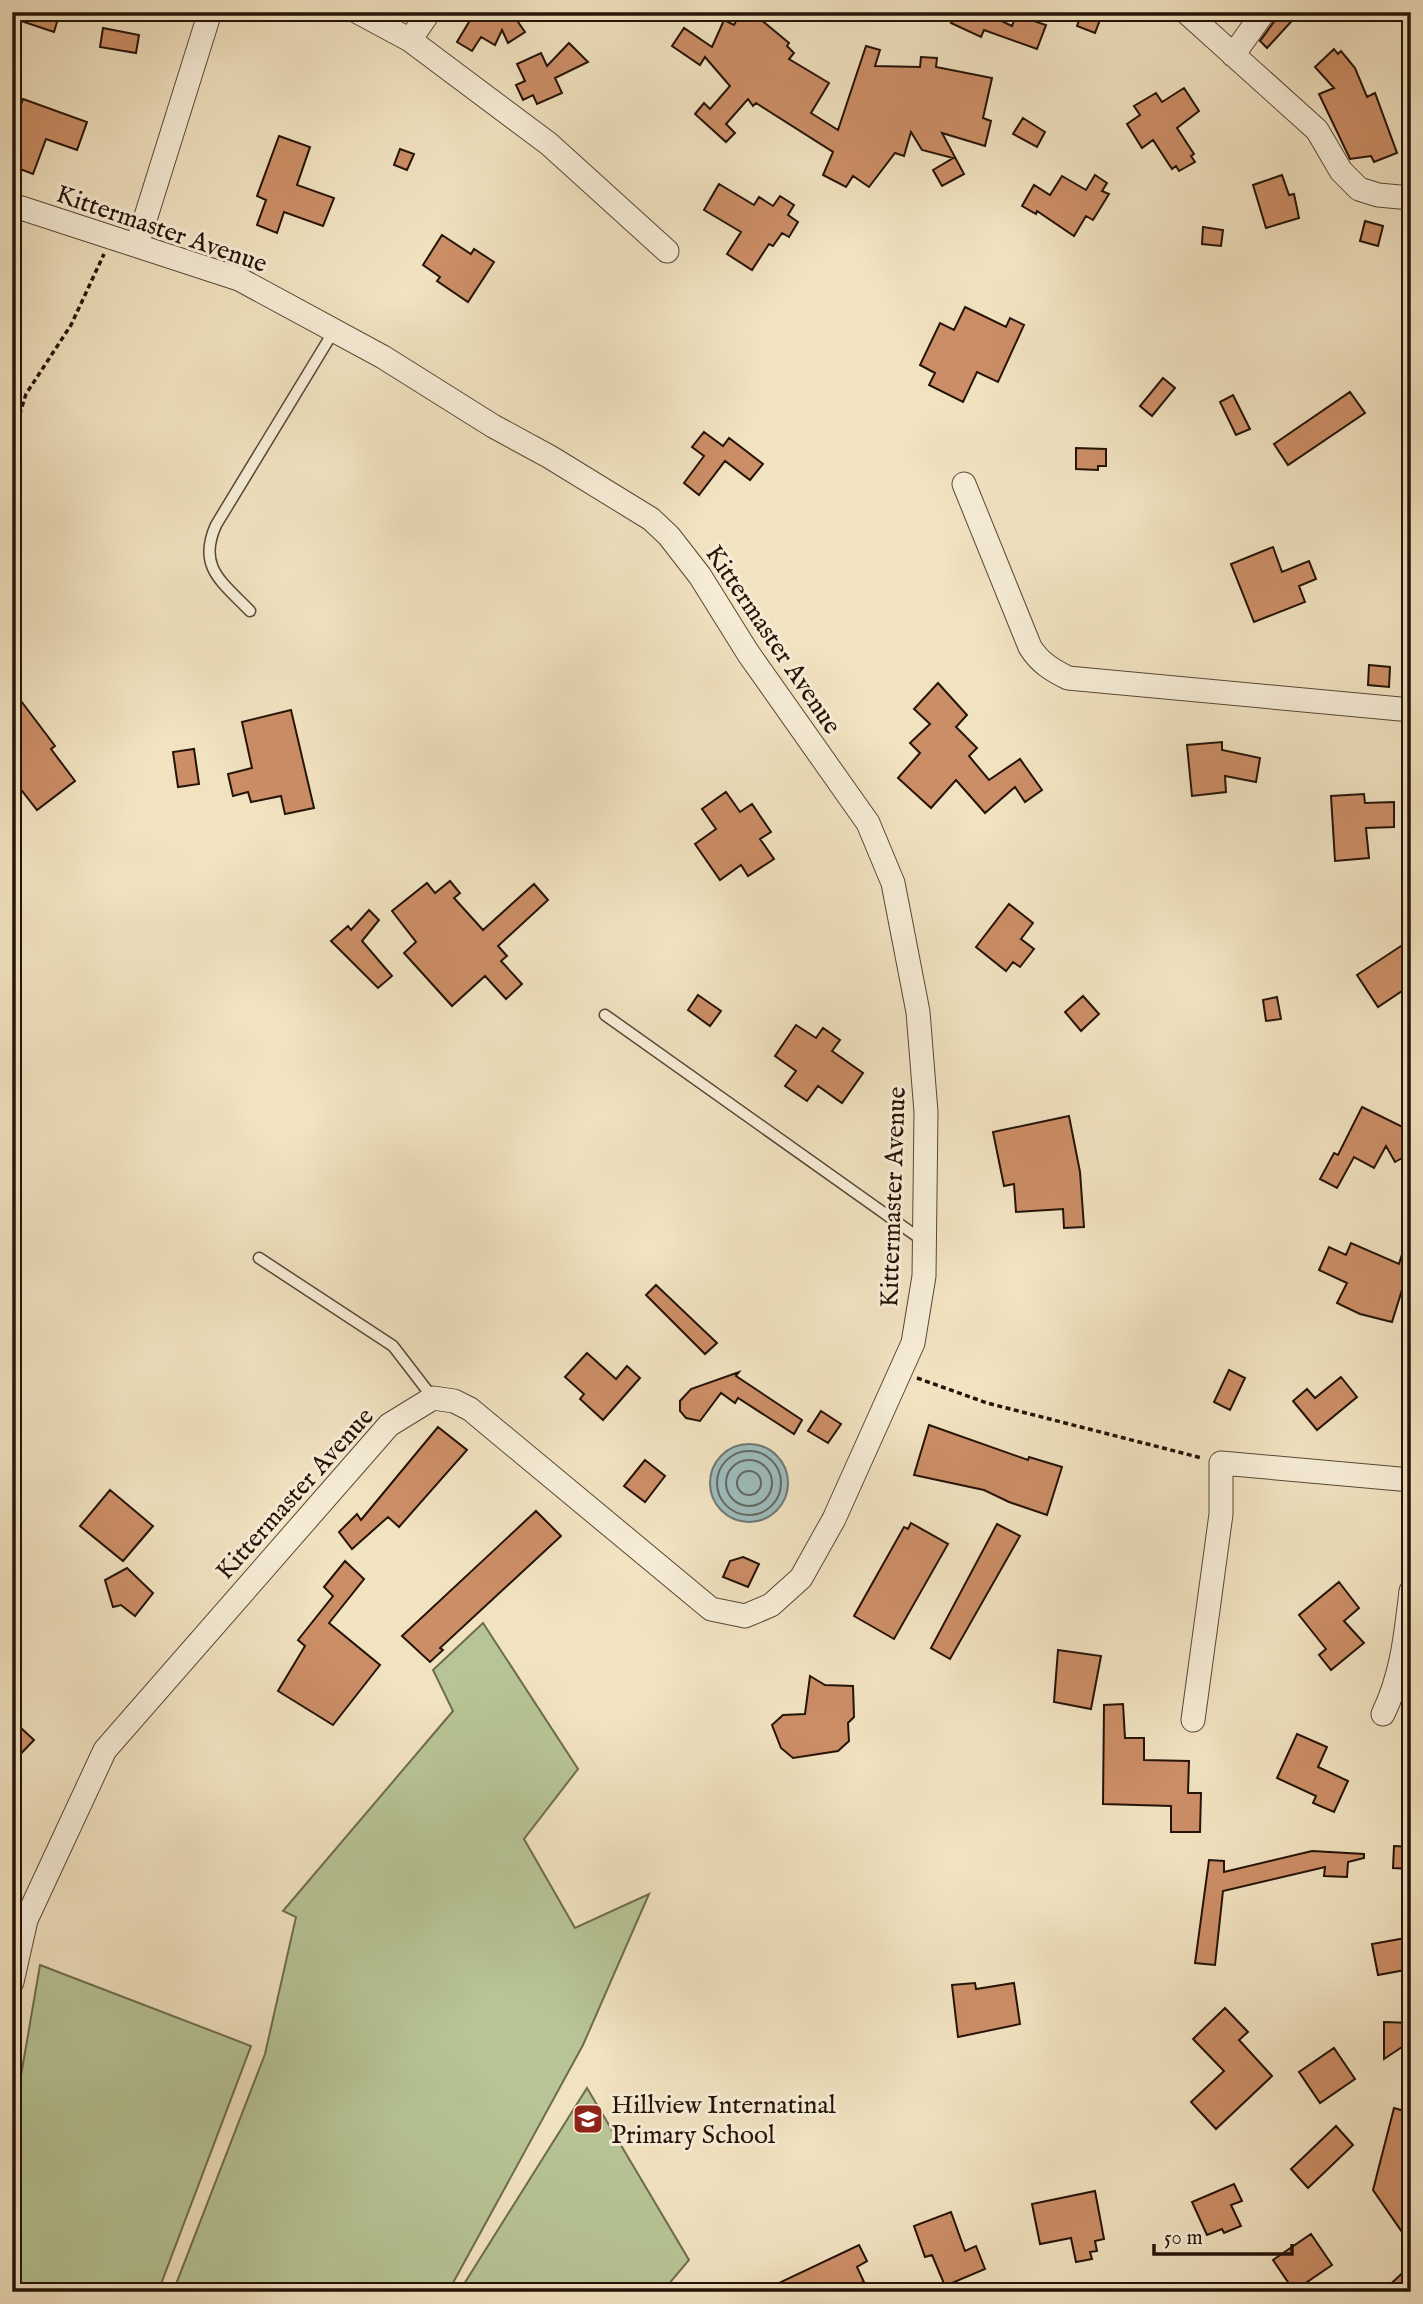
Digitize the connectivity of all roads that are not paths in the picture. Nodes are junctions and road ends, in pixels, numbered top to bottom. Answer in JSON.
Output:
{"nodes":[{"id":1,"x":210,"y":12,"type":"edge"},
{"id":2,"x":358,"y":12,"type":"edge"},
{"id":3,"x":429,"y":12,"type":"edge"},
{"id":4,"x":1186,"y":12,"type":"edge"},
{"id":5,"x":1264,"y":12,"type":"edge"},
{"id":6,"x":410,"y":40,"type":"junction"},
{"id":7,"x":1233,"y":55,"type":"junction"},
{"id":8,"x":1411,"y":198,"type":"edge"},
{"id":9,"x":12,"y":205,"type":"edge"},
{"id":10,"x":137,"y":245,"type":"junction"},
{"id":11,"x":667,"y":251,"type":"dead end"},
{"id":12,"x":335,"y":329,"type":"junction"},
{"id":13,"x":964,"y":484,"type":"dead end"},
{"id":14,"x":250,"y":611,"type":"dead end"},
{"id":15,"x":1411,"y":710,"type":"edge"},
{"id":16,"x":605,"y":1015,"type":"dead end"},
{"id":17,"x":923,"y":1240,"type":"junction"},
{"id":18,"x":259,"y":1258,"type":"dead end"},
{"id":19,"x":433,"y":1398,"type":"junction"},
{"id":20,"x":1411,"y":1480,"type":"edge"},
{"id":21,"x":1411,"y":1591,"type":"edge"},
{"id":22,"x":1383,"y":1714,"type":"dead end"},
{"id":23,"x":1193,"y":1720,"type":"dead end"},
{"id":24,"x":12,"y":1982,"type":"edge"}],
"edges":[{"from":1,"to":10,"type":"street"},
{"from":2,"to":6,"type":"street"},
{"from":3,"to":6,"type":"street"},
{"from":4,"to":7,"type":"street"},
{"from":5,"to":7,"type":"street"},
{"from":6,"to":11,"type":"street"},
{"from":7,"to":8,"type":"street"},
{"from":9,"to":10,"type":"street","name":"Kittermaster Avenue"},
{"from":10,"to":12,"type":"street","name":"Kittermaster Avenue"},
{"from":12,"to":14,"type":"lane"},
{"from":12,"to":17,"type":"street","name":"Kittermaster Avenue"},
{"from":13,"to":15,"type":"street"},
{"from":16,"to":17,"type":"lane"},
{"from":17,"to":19,"type":"street","name":"Kittermaster Avenue"},
{"from":18,"to":19,"type":"lane"},
{"from":19,"to":24,"type":"street","name":"Kittermaster Avenue"},
{"from":20,"to":23,"type":"street"},
{"from":21,"to":22,"type":"street"}]}
